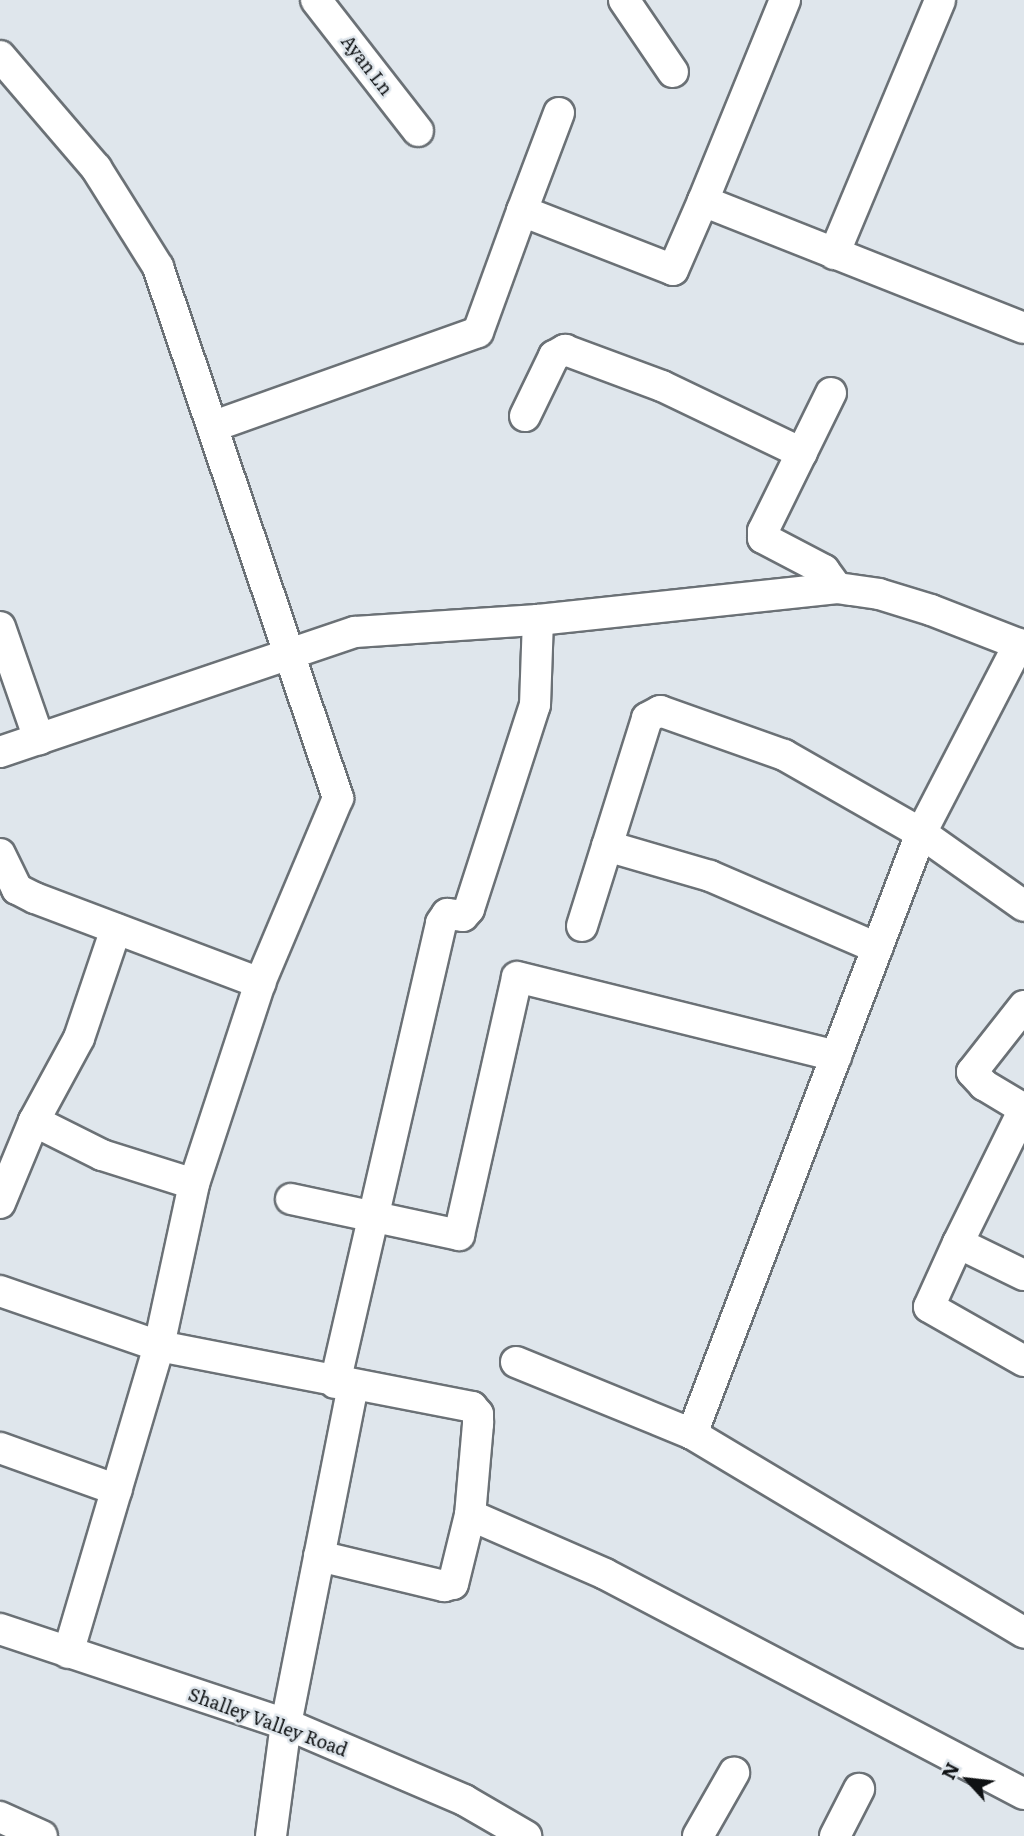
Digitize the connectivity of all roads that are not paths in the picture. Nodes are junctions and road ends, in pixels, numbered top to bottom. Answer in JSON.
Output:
{"nodes":[{"id":1,"x":316,"y":0,"type":"edge"},
{"id":2,"x":624,"y":0,"type":"edge"},
{"id":3,"x":785,"y":0,"type":"edge"},
{"id":4,"x":940,"y":0,"type":"edge"},
{"id":5,"x":0,"y":56,"type":"edge"},
{"id":6,"x":673,"y":72,"type":"dead end"},
{"id":7,"x":559,"y":113,"type":"dead end"},
{"id":8,"x":418,"y":131,"type":"dead end"},
{"id":9,"x":704,"y":201,"type":"junction"},
{"id":10,"x":522,"y":211,"type":"junction"},
{"id":11,"x":834,"y":254,"type":"junction"},
{"id":12,"x":1023,"y":326,"type":"edge"},
{"id":13,"x":831,"y":393,"type":"dead end"},
{"id":14,"x":525,"y":416,"type":"dead end"},
{"id":15,"x":214,"y":426,"type":"junction"},
{"id":16,"x":802,"y":453,"type":"junction"},
{"id":17,"x":836,"y":588,"type":"junction"},
{"id":18,"x":538,"y":620,"type":"junction"},
{"id":19,"x":0,"y":627,"type":"edge"},
{"id":20,"x":1021,"y":645,"type":"edge"},
{"id":21,"x":290,"y":653,"type":"junction"},
{"id":22,"x":39,"y":739,"type":"junction"},
{"id":23,"x":0,"y":752,"type":"edge"},
{"id":24,"x":921,"y":833,"type":"junction"},
{"id":25,"x":607,"y":846,"type":"junction"},
{"id":26,"x":0,"y":854,"type":"edge"},
{"id":27,"x":1024,"y":906,"type":"edge"},
{"id":28,"x":582,"y":926,"type":"dead end"},
{"id":29,"x":116,"y":929,"type":"junction"},
{"id":30,"x":877,"y":948,"type":"junction"},
{"id":31,"x":260,"y":984,"type":"junction"},
{"id":32,"x":1024,"y":1006,"type":"edge"},
{"id":33,"x":836,"y":1056,"type":"junction"},
{"id":34,"x":1024,"y":1109,"type":"edge"},
{"id":35,"x":34,"y":1121,"type":"junction"},
{"id":36,"x":194,"y":1184,"type":"junction"},
{"id":37,"x":3,"y":1187,"type":"edge"},
{"id":38,"x":291,"y":1199,"type":"dead end"},
{"id":39,"x":372,"y":1220,"type":"junction"},
{"id":40,"x":958,"y":1244,"type":"junction"},
{"id":41,"x":1024,"y":1275,"type":"edge"},
{"id":42,"x":0,"y":1291,"type":"edge"},
{"id":43,"x":159,"y":1346,"type":"junction"},
{"id":44,"x":1024,"y":1361,"type":"edge"},
{"id":45,"x":516,"y":1362,"type":"dead end"},
{"id":46,"x":344,"y":1384,"type":"junction"},
{"id":47,"x":692,"y":1434,"type":"junction"},
{"id":48,"x":0,"y":1448,"type":"edge"},
{"id":49,"x":117,"y":1490,"type":"junction"},
{"id":50,"x":470,"y":1514,"type":"junction"},
{"id":51,"x":319,"y":1556,"type":"junction"},
{"id":52,"x":0,"y":1629,"type":"edge"},
{"id":53,"x":1024,"y":1633,"type":"edge"},
{"id":54,"x":68,"y":1653,"type":"junction"},
{"id":55,"x":286,"y":1724,"type":"junction"},
{"id":56,"x":734,"y":1773,"type":"dead end"},
{"id":57,"x":859,"y":1789,"type":"dead end"},
{"id":58,"x":1024,"y":1794,"type":"edge"},
{"id":59,"x":0,"y":1818,"type":"edge"},
{"id":60,"x":42,"y":1836,"type":"edge"},
{"id":61,"x":271,"y":1836,"type":"edge"},
{"id":62,"x":526,"y":1836,"type":"edge"},
{"id":63,"x":698,"y":1836,"type":"edge"},
{"id":64,"x":835,"y":1836,"type":"edge"}],
"edges":[{"from":1,"to":8,"type":"street","name":"Ayan Ln"},
{"from":2,"to":6,"type":"street"},
{"from":3,"to":9,"type":"street"},
{"from":4,"to":11,"type":"street"},
{"from":5,"to":15,"type":"street"},
{"from":7,"to":10,"type":"street"},
{"from":9,"to":10,"type":"street"},
{"from":9,"to":11,"type":"street"},
{"from":10,"to":15,"type":"street"},
{"from":11,"to":12,"type":"street"},
{"from":13,"to":16,"type":"street"},
{"from":14,"to":16,"type":"street"},
{"from":15,"to":21,"type":"street"},
{"from":16,"to":17,"type":"street"},
{"from":17,"to":18,"type":"street"},
{"from":17,"to":20,"type":"street"},
{"from":18,"to":21,"type":"street"},
{"from":18,"to":39,"type":"street"},
{"from":19,"to":22,"type":"street"},
{"from":20,"to":24,"type":"street"},
{"from":21,"to":22,"type":"street"},
{"from":21,"to":31,"type":"street"},
{"from":22,"to":23,"type":"street"},
{"from":24,"to":25,"type":"street"},
{"from":24,"to":27,"type":"street"},
{"from":24,"to":30,"type":"street"},
{"from":25,"to":28,"type":"street"},
{"from":25,"to":30,"type":"street"},
{"from":26,"to":29,"type":"street"},
{"from":29,"to":31,"type":"street"},
{"from":29,"to":35,"type":"street"},
{"from":30,"to":33,"type":"street"},
{"from":31,"to":36,"type":"street"},
{"from":32,"to":34,"type":"street"},
{"from":33,"to":39,"type":"street"},
{"from":33,"to":47,"type":"street"},
{"from":34,"to":40,"type":"street"},
{"from":35,"to":36,"type":"street"},
{"from":35,"to":37,"type":"street"},
{"from":36,"to":43,"type":"street"},
{"from":38,"to":39,"type":"street"},
{"from":39,"to":46,"type":"street"},
{"from":40,"to":41,"type":"street"},
{"from":40,"to":44,"type":"street"},
{"from":42,"to":43,"type":"street"},
{"from":43,"to":46,"type":"street"},
{"from":43,"to":49,"type":"street"},
{"from":45,"to":47,"type":"street"},
{"from":46,"to":50,"type":"street"},
{"from":46,"to":51,"type":"street"},
{"from":47,"to":53,"type":"street"},
{"from":48,"to":49,"type":"street"},
{"from":49,"to":54,"type":"street"},
{"from":50,"to":51,"type":"street"},
{"from":50,"to":58,"type":"street"},
{"from":51,"to":55,"type":"street"},
{"from":52,"to":54,"type":"street","name":"Shalley Valley Road"},
{"from":54,"to":55,"type":"street","name":"Shalley Valley Road"},
{"from":55,"to":61,"type":"street"},
{"from":55,"to":62,"type":"street","name":"Shalley Valley Road"},
{"from":56,"to":63,"type":"street"},
{"from":57,"to":64,"type":"street"},
{"from":59,"to":60,"type":"street"}]}
